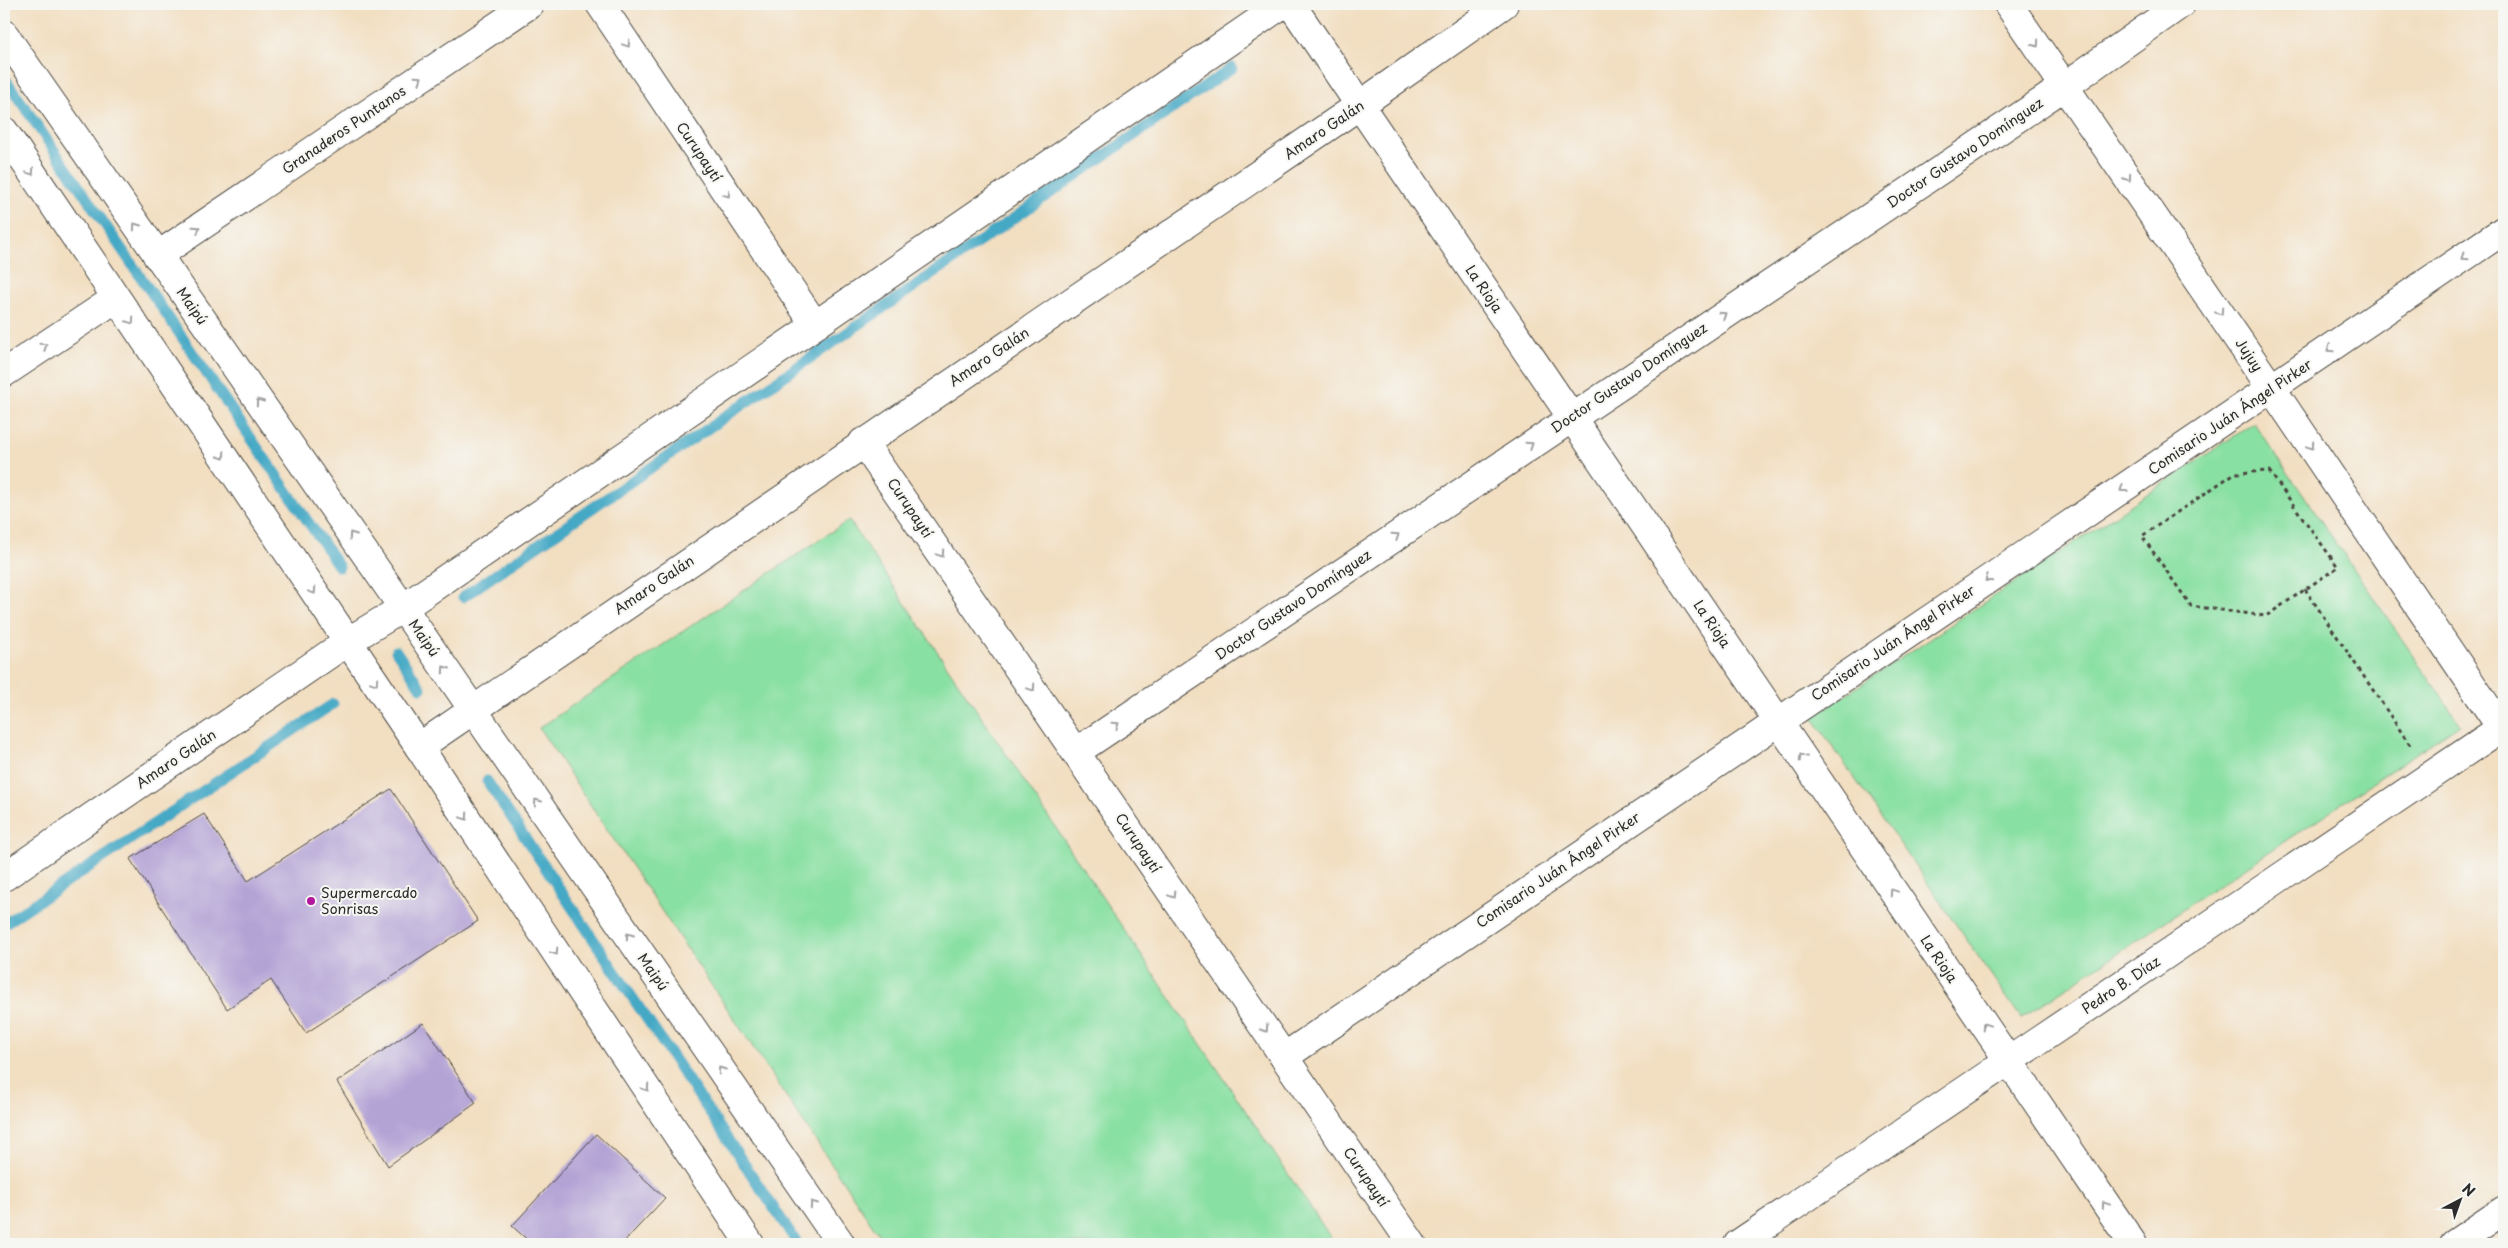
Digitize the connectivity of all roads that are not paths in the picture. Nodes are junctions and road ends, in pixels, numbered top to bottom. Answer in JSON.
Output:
{"nodes":[{"id":1,"x":530,"y":4,"type":"edge"},
{"id":2,"x":600,"y":4,"type":"edge"},
{"id":3,"x":1283,"y":4,"type":"edge"},
{"id":4,"x":1290,"y":4,"type":"edge"},
{"id":5,"x":1504,"y":4,"type":"edge"},
{"id":6,"x":2008,"y":4,"type":"edge"},
{"id":7,"x":2181,"y":4,"type":"edge"},
{"id":8,"x":4,"y":34,"type":"edge"},
{"id":9,"x":2065,"y":86,"type":"junction"},
{"id":10,"x":1360,"y":105,"type":"junction"},
{"id":11,"x":4,"y":131,"type":"edge"},
{"id":12,"x":2504,"y":230,"type":"edge"},
{"id":13,"x":157,"y":256,"type":"junction"},
{"id":14,"x":115,"y":299,"type":"junction"},
{"id":15,"x":815,"y":325,"type":"junction"},
{"id":16,"x":4,"y":373,"type":"edge"},
{"id":17,"x":2272,"y":389,"type":"junction"},
{"id":18,"x":1571,"y":417,"type":"junction"},
{"id":19,"x":864,"y":442,"type":"junction"},
{"id":20,"x":403,"y":608,"type":"junction"},
{"id":21,"x":348,"y":642,"type":"junction"},
{"id":22,"x":473,"y":709,"type":"junction"},
{"id":23,"x":1778,"y":720,"type":"junction"},
{"id":24,"x":2503,"y":729,"type":"edge"},
{"id":25,"x":419,"y":747,"type":"junction"},
{"id":26,"x":1076,"y":752,"type":"junction"},
{"id":27,"x":4,"y":877,"type":"edge"},
{"id":28,"x":1284,"y":1057,"type":"junction"},
{"id":29,"x":2008,"y":1061,"type":"junction"},
{"id":30,"x":2504,"y":1210,"type":"edge"},
{"id":31,"x":750,"y":1244,"type":"edge"},
{"id":32,"x":841,"y":1244,"type":"edge"},
{"id":33,"x":1412,"y":1244,"type":"edge"},
{"id":34,"x":1738,"y":1244,"type":"edge"},
{"id":35,"x":2133,"y":1244,"type":"edge"},
{"id":36,"x":2454,"y":1244,"type":"edge"}],
"edges":[{"from":13,"to":1,"type":"street","name":"Granaderos Puntanos","one_way":true},
{"from":2,"to":15,"type":"street","name":"Curupaytí","one_way":true},
{"from":3,"to":15,"type":"street"},
{"from":4,"to":10,"type":"street","name":"La Rioja"},
{"from":5,"to":10,"type":"street","name":"Amaro Galán"},
{"from":6,"to":9,"type":"street","name":"Jujuy","one_way":true},
{"from":7,"to":9,"type":"street","name":"Doctor Gustavo Domínguez"},
{"from":13,"to":8,"type":"street","name":"Maipú","one_way":true},
{"from":9,"to":17,"type":"street","name":"Jujuy","one_way":true},
{"from":18,"to":9,"type":"street","name":"Doctor Gustavo Domínguez","one_way":true},
{"from":10,"to":18,"type":"street","name":"La Rioja"},
{"from":10,"to":19,"type":"street","name":"Amaro Galán"},
{"from":11,"to":14,"type":"street","one_way":true},
{"from":12,"to":17,"type":"street","name":"Comisario Juán Ángel Pirker","one_way":true},
{"from":20,"to":13,"type":"street","name":"Maipú","one_way":true},
{"from":16,"to":14,"type":"street","one_way":true},
{"from":14,"to":21,"type":"street","one_way":true},
{"from":15,"to":20,"type":"street"},
{"from":17,"to":23,"type":"street","name":"Comisario Juán Ángel Pirker","one_way":true},
{"from":17,"to":24,"type":"street","name":"Jujuy","one_way":true},
{"from":18,"to":23,"type":"street","name":"La Rioja"},
{"from":26,"to":18,"type":"street","name":"Doctor Gustavo Domínguez","one_way":true},
{"from":19,"to":22,"type":"street","name":"Amaro Galán"},
{"from":19,"to":26,"type":"street","name":"Curupaytí","one_way":true},
{"from":20,"to":21,"type":"street","name":"Amaro Galán"},
{"from":22,"to":20,"type":"street","name":"Maipú","one_way":true},
{"from":21,"to":25,"type":"street","one_way":true},
{"from":21,"to":27,"type":"street","name":"Amaro Galán"},
{"from":22,"to":25,"type":"street","name":"Amaro Galán"},
{"from":32,"to":22,"type":"street","name":"Maipú","one_way":true},
{"from":23,"to":28,"type":"street","name":"Comisario Juán Ángel Pirker"},
{"from":29,"to":23,"type":"street","name":"La Rioja","one_way":true},
{"from":24,"to":29,"type":"street","name":"Pedro B. Díaz"},
{"from":25,"to":31,"type":"street","one_way":true},
{"from":26,"to":28,"type":"street","name":"Curupaytí","one_way":true},
{"from":28,"to":33,"type":"street","name":"Curupaytí"},
{"from":29,"to":34,"type":"street","name":"Pedro B. Díaz"},
{"from":35,"to":29,"type":"street","name":"La Rioja","one_way":true},
{"from":30,"to":36,"type":"street"}]}
